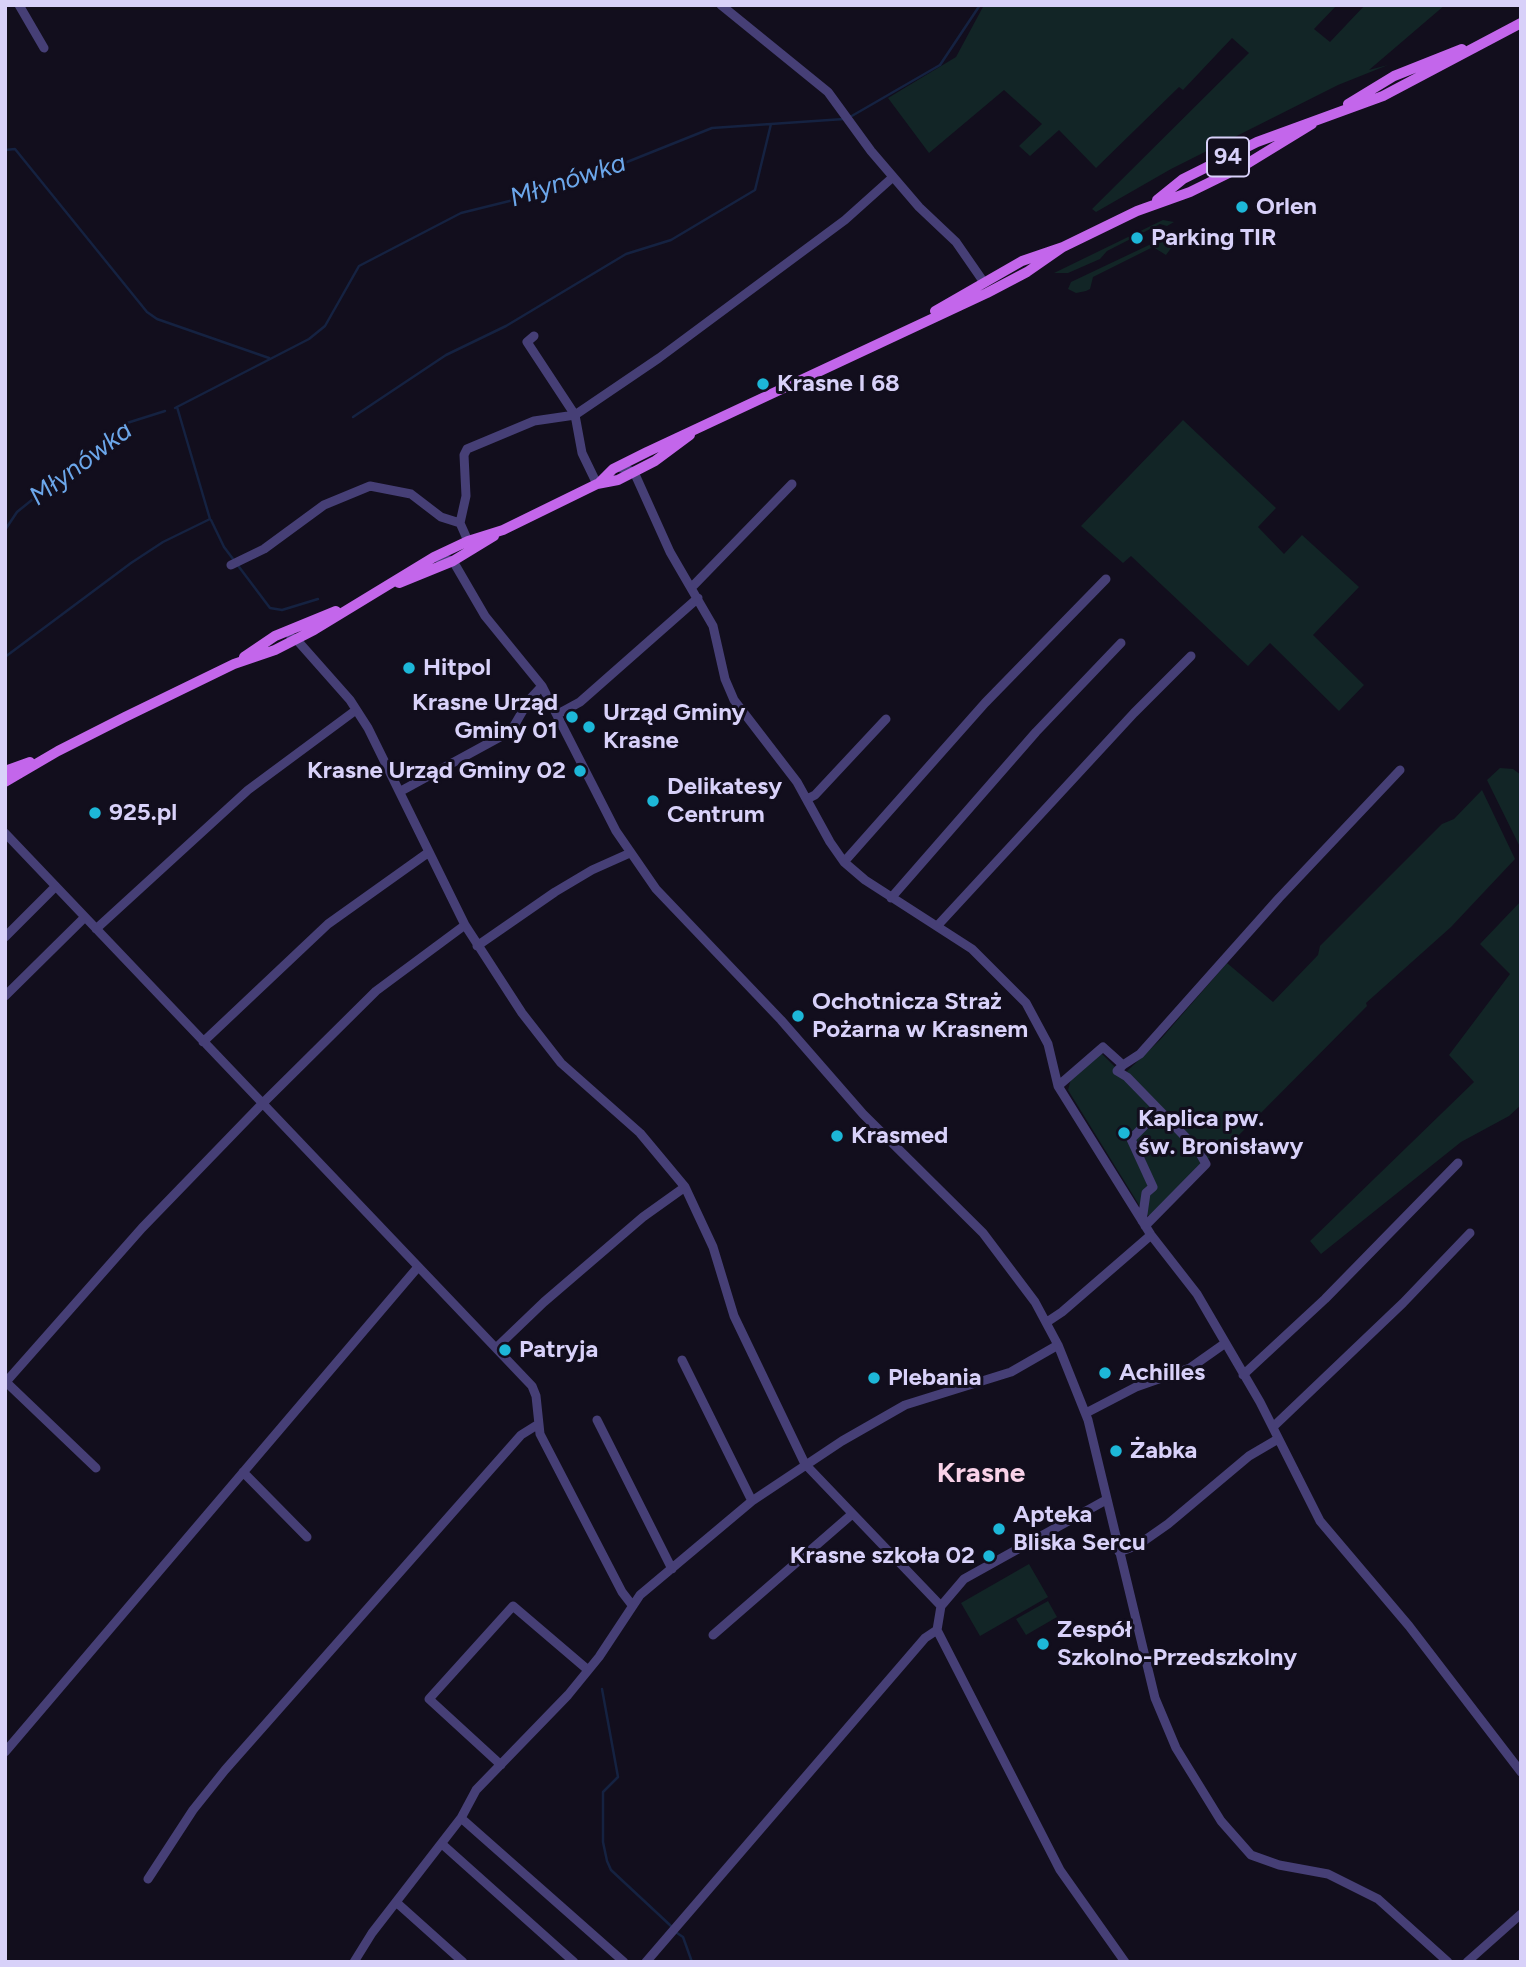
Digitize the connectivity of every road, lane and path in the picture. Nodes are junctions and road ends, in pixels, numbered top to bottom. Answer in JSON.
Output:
{"nodes":[{"id":1,"x":19,"y":5,"type":"edge"},
{"id":2,"x":721,"y":5,"type":"edge"},
{"id":3,"x":1521,"y":23,"type":"edge"},
{"id":4,"x":44,"y":48,"type":"dead end"},
{"id":5,"x":892,"y":177,"type":"junction"},
{"id":6,"x":1063,"y":247,"type":"junction"},
{"id":7,"x":983,"y":281,"type":"junction"},
{"id":8,"x":906,"y":329,"type":"junction"},
{"id":9,"x":534,"y":337,"type":"dead end"},
{"id":10,"x":575,"y":415,"type":"junction"},
{"id":11,"x":690,"y":435,"type":"junction"},
{"id":12,"x":647,"y":452,"type":"junction"},
{"id":13,"x":618,"y":467,"type":"junction"},
{"id":14,"x":634,"y":472,"type":"junction"},
{"id":15,"x":598,"y":483,"type":"junction"},
{"id":16,"x":792,"y":484,"type":"dead end"},
{"id":17,"x":460,"y":523,"type":"junction"},
{"id":18,"x":503,"y":530,"type":"junction"},
{"id":19,"x":464,"y":543,"type":"junction"},
{"id":20,"x":434,"y":557,"type":"junction"},
{"id":21,"x":453,"y":561,"type":"junction"},
{"id":22,"x":231,"y":565,"type":"dead end"},
{"id":23,"x":1106,"y":579,"type":"dead end"},
{"id":24,"x":389,"y":586,"type":"junction"},
{"id":25,"x":691,"y":588,"type":"junction"},
{"id":26,"x":698,"y":598,"type":"junction"},
{"id":27,"x":348,"y":607,"type":"junction"},
{"id":28,"x":310,"y":620,"type":"junction"},
{"id":29,"x":275,"y":636,"type":"junction"},
{"id":30,"x":296,"y":639,"type":"junction"},
{"id":31,"x":1121,"y":643,"type":"dead end"},
{"id":32,"x":1191,"y":656,"type":"dead end"},
{"id":33,"x":234,"y":663,"type":"junction"},
{"id":34,"x":542,"y":686,"type":"junction"},
{"id":35,"x":356,"y":710,"type":"junction"},
{"id":36,"x":558,"y":714,"type":"junction"},
{"id":37,"x":886,"y":719,"type":"dead end"},
{"id":38,"x":58,"y":751,"type":"junction"},
{"id":39,"x":1401,"y":770,"type":"dead end"},
{"id":40,"x":5,"y":771,"type":"edge"},
{"id":41,"x":5,"y":782,"type":"edge"},
{"id":42,"x":401,"y":790,"type":"junction"},
{"id":43,"x":807,"y":799,"type":"junction"},
{"id":44,"x":5,"y":833,"type":"edge"},
{"id":45,"x":429,"y":852,"type":"junction"},
{"id":46,"x":630,"y":853,"type":"junction"},
{"id":47,"x":844,"y":862,"type":"junction"},
{"id":48,"x":55,"y":887,"type":"junction"},
{"id":49,"x":891,"y":898,"type":"junction"},
{"id":50,"x":84,"y":918,"type":"junction"},
{"id":51,"x":464,"y":925,"type":"junction"},
{"id":52,"x":939,"y":925,"type":"junction"},
{"id":53,"x":96,"y":929,"type":"junction"},
{"id":54,"x":5,"y":937,"type":"edge"},
{"id":55,"x":477,"y":946,"type":"junction"},
{"id":56,"x":5,"y":996,"type":"edge"},
{"id":57,"x":203,"y":1042,"type":"junction"},
{"id":58,"x":1123,"y":1065,"type":"junction"},
{"id":59,"x":1058,"y":1086,"type":"junction"},
{"id":60,"x":262,"y":1104,"type":"junction"},
{"id":61,"x":1160,"y":1111,"type":"junction"},
{"id":62,"x":1458,"y":1163,"type":"dead end"},
{"id":63,"x":685,"y":1187,"type":"junction"},
{"id":64,"x":1144,"y":1224,"type":"junction"},
{"id":65,"x":1470,"y":1233,"type":"dead end"},
{"id":66,"x":1151,"y":1235,"type":"junction"},
{"id":67,"x":418,"y":1267,"type":"junction"},
{"id":68,"x":1047,"y":1322,"type":"junction"},
{"id":69,"x":1224,"y":1344,"type":"junction"},
{"id":70,"x":1058,"y":1345,"type":"junction"},
{"id":71,"x":496,"y":1348,"type":"junction"},
{"id":72,"x":682,"y":1360,"type":"dead end"},
{"id":73,"x":1243,"y":1375,"type":"junction"},
{"id":74,"x":6,"y":1383,"type":"edge"},
{"id":75,"x":1086,"y":1413,"type":"junction"},
{"id":76,"x":597,"y":1420,"type":"dead end"},
{"id":77,"x":537,"y":1425,"type":"junction"},
{"id":78,"x":1273,"y":1427,"type":"junction"},
{"id":79,"x":1278,"y":1439,"type":"junction"},
{"id":80,"x":805,"y":1464,"type":"junction"},
{"id":81,"x":96,"y":1468,"type":"dead end"},
{"id":82,"x":243,"y":1472,"type":"junction"},
{"id":83,"x":1106,"y":1500,"type":"junction"},
{"id":84,"x":752,"y":1501,"type":"junction"},
{"id":85,"x":851,"y":1515,"type":"junction"},
{"id":86,"x":307,"y":1537,"type":"dead end"},
{"id":87,"x":1119,"y":1552,"type":"junction"},
{"id":88,"x":672,"y":1569,"type":"junction"},
{"id":89,"x":632,"y":1605,"type":"junction"},
{"id":90,"x":940,"y":1606,"type":"junction"},
{"id":91,"x":937,"y":1630,"type":"junction"},
{"id":92,"x":713,"y":1635,"type":"dead end"},
{"id":93,"x":588,"y":1670,"type":"junction"},
{"id":94,"x":5,"y":1752,"type":"edge"},
{"id":95,"x":500,"y":1765,"type":"junction"},
{"id":96,"x":1521,"y":1772,"type":"edge"},
{"id":97,"x":461,"y":1818,"type":"junction"},
{"id":98,"x":442,"y":1844,"type":"junction"},
{"id":99,"x":148,"y":1879,"type":"dead end"},
{"id":100,"x":396,"y":1902,"type":"junction"},
{"id":101,"x":1521,"y":1914,"type":"edge"},
{"id":102,"x":354,"y":1962,"type":"edge"},
{"id":103,"x":463,"y":1962,"type":"edge"},
{"id":104,"x":574,"y":1962,"type":"edge"},
{"id":105,"x":624,"y":1962,"type":"edge"},
{"id":106,"x":646,"y":1962,"type":"edge"},
{"id":107,"x":1125,"y":1962,"type":"edge"},
{"id":108,"x":1448,"y":1962,"type":"edge"},
{"id":109,"x":1467,"y":1962,"type":"edge"}],
"edges":[{"from":1,"to":4,"type":"street"},
{"from":2,"to":5,"type":"street"},
{"from":3,"to":6,"type":"main road","number":"94"},
{"from":5,"to":7,"type":"street"},
{"from":5,"to":10,"type":"street"},
{"from":6,"to":7,"type":"main road","number":"94"},
{"from":6,"to":8,"type":"main road","number":"94"},
{"from":7,"to":8,"type":"main road","number":"94"},
{"from":8,"to":11,"type":"main road","number":"94"},
{"from":9,"to":10,"type":"street"},
{"from":10,"to":15,"type":"street"},
{"from":10,"to":17,"type":"street"},
{"from":11,"to":12,"type":"main road","number":"94"},
{"from":11,"to":14,"type":"main road","number":"94"},
{"from":12,"to":13,"type":"main road","number":"94"},
{"from":12,"to":14,"type":"street"},
{"from":13,"to":14,"type":"street"},
{"from":13,"to":15,"type":"main road","number":"94"},
{"from":14,"to":15,"type":"main road","number":"94"},
{"from":14,"to":25,"type":"street"},
{"from":15,"to":18,"type":"main road","number":"94"},
{"from":16,"to":25,"type":"street"},
{"from":17,"to":19,"type":"street"},
{"from":17,"to":22,"type":"street"},
{"from":18,"to":19,"type":"main road","number":"94"},
{"from":18,"to":21,"type":"main road","number":"94"},
{"from":19,"to":20,"type":"main road","number":"94"},
{"from":19,"to":21,"type":"street"},
{"from":20,"to":21,"type":"street"},
{"from":20,"to":24,"type":"main road","number":"94"},
{"from":21,"to":24,"type":"main road","number":"94"},
{"from":21,"to":34,"type":"street"},
{"from":23,"to":47,"type":"street"},
{"from":24,"to":27,"type":"main road","number":"94"},
{"from":25,"to":26,"type":"street"},
{"from":26,"to":36,"type":"street"},
{"from":26,"to":43,"type":"street"},
{"from":27,"to":28,"type":"main road","number":"94"},
{"from":27,"to":30,"type":"main road","number":"94"},
{"from":28,"to":29,"type":"main road","number":"94"},
{"from":28,"to":30,"type":"street"},
{"from":29,"to":30,"type":"street"},
{"from":29,"to":33,"type":"main road","number":"94"},
{"from":30,"to":33,"type":"main road","number":"94"},
{"from":30,"to":35,"type":"street"},
{"from":31,"to":49,"type":"street"},
{"from":32,"to":52,"type":"street"},
{"from":33,"to":38,"type":"main road","number":"94"},
{"from":34,"to":36,"type":"street"},
{"from":34,"to":42,"type":"street"},
{"from":35,"to":42,"type":"street"},
{"from":35,"to":53,"type":"street"},
{"from":36,"to":46,"type":"street"},
{"from":37,"to":43,"type":"street"},
{"from":38,"to":40,"type":"main road","number":"94"},
{"from":38,"to":41,"type":"main road","number":"94"},
{"from":39,"to":58,"type":"street"},
{"from":42,"to":45,"type":"street"},
{"from":43,"to":47,"type":"street"},
{"from":44,"to":48,"type":"street"},
{"from":45,"to":51,"type":"street"},
{"from":45,"to":57,"type":"street"},
{"from":46,"to":55,"type":"street"},
{"from":46,"to":68,"type":"street"},
{"from":47,"to":49,"type":"street"},
{"from":48,"to":50,"type":"street"},
{"from":48,"to":54,"type":"street"},
{"from":49,"to":52,"type":"street"},
{"from":50,"to":53,"type":"street"},
{"from":50,"to":56,"type":"street"},
{"from":51,"to":55,"type":"street"},
{"from":51,"to":60,"type":"street"},
{"from":52,"to":59,"type":"street"},
{"from":53,"to":57,"type":"street"},
{"from":55,"to":63,"type":"street"},
{"from":57,"to":60,"type":"street"},
{"from":58,"to":59,"type":"street"},
{"from":58,"to":61,"type":"street"},
{"from":59,"to":64,"type":"street"},
{"from":60,"to":67,"type":"street"},
{"from":60,"to":74,"type":"street"},
{"from":61,"to":64,"type":"street"},
{"from":61,"to":64,"type":"street"},
{"from":62,"to":73,"type":"street"},
{"from":63,"to":71,"type":"street"},
{"from":63,"to":80,"type":"street"},
{"from":64,"to":66,"type":"street"},
{"from":65,"to":78,"type":"street"},
{"from":66,"to":68,"type":"street"},
{"from":66,"to":69,"type":"street"},
{"from":67,"to":71,"type":"street"},
{"from":67,"to":82,"type":"street"},
{"from":68,"to":70,"type":"street"},
{"from":69,"to":73,"type":"street"},
{"from":69,"to":75,"type":"street"},
{"from":70,"to":75,"type":"street"},
{"from":70,"to":80,"type":"street"},
{"from":71,"to":77,"type":"street"},
{"from":72,"to":84,"type":"street"},
{"from":73,"to":78,"type":"street"},
{"from":74,"to":81,"type":"street"},
{"from":75,"to":83,"type":"street"},
{"from":76,"to":88,"type":"street"},
{"from":77,"to":89,"type":"street"},
{"from":77,"to":99,"type":"street"},
{"from":78,"to":79,"type":"street"},
{"from":79,"to":87,"type":"street"},
{"from":79,"to":96,"type":"street"},
{"from":80,"to":84,"type":"street"},
{"from":80,"to":85,"type":"street"},
{"from":82,"to":86,"type":"street"},
{"from":82,"to":94,"type":"street"},
{"from":83,"to":87,"type":"street"},
{"from":83,"to":90,"type":"street"},
{"from":84,"to":88,"type":"street"},
{"from":85,"to":90,"type":"street"},
{"from":85,"to":92,"type":"street"},
{"from":87,"to":108,"type":"street"},
{"from":88,"to":89,"type":"street"},
{"from":89,"to":93,"type":"street"},
{"from":90,"to":91,"type":"street"},
{"from":91,"to":106,"type":"street"},
{"from":91,"to":107,"type":"street"},
{"from":93,"to":95,"type":"street"},
{"from":93,"to":95,"type":"street"},
{"from":95,"to":97,"type":"street"},
{"from":97,"to":98,"type":"street"},
{"from":97,"to":105,"type":"street"},
{"from":98,"to":100,"type":"street"},
{"from":98,"to":104,"type":"street"},
{"from":100,"to":102,"type":"street"},
{"from":100,"to":103,"type":"street"},
{"from":101,"to":109,"type":"street"}]}
